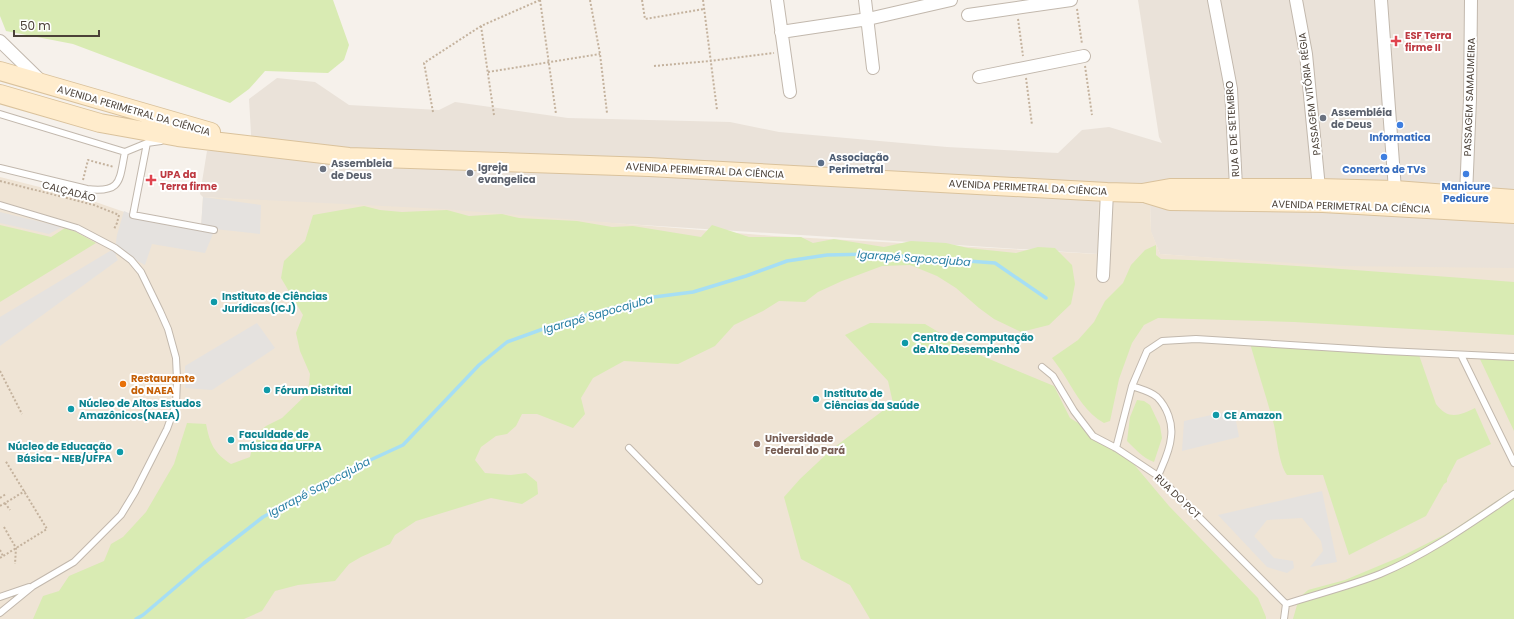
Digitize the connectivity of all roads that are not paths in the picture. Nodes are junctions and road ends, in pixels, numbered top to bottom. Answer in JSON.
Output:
{"nodes":[{"id":1,"x":777,"y":0,"type":"edge"},
{"id":2,"x":865,"y":0,"type":"edge"},
{"id":3,"x":951,"y":0,"type":"edge"},
{"id":4,"x":1071,"y":0,"type":"edge"},
{"id":5,"x":1214,"y":0,"type":"edge"},
{"id":6,"x":1296,"y":0,"type":"edge"},
{"id":7,"x":1381,"y":0,"type":"edge"},
{"id":8,"x":1472,"y":0,"type":"edge"},
{"id":9,"x":968,"y":14,"type":"dead end"},
{"id":10,"x":868,"y":18,"type":"junction"},
{"id":11,"x":781,"y":32,"type":"junction"},
{"id":12,"x":0,"y":41,"type":"edge"},
{"id":13,"x":1084,"y":56,"type":"dead end"},
{"id":14,"x":873,"y":68,"type":"dead end"},
{"id":15,"x":0,"y":71,"type":"edge"},
{"id":16,"x":979,"y":77,"type":"dead end"},
{"id":17,"x":43,"y":84,"type":"junction"},
{"id":18,"x":790,"y":92,"type":"dead end"},
{"id":19,"x":0,"y":94,"type":"edge"},
{"id":20,"x":0,"y":114,"type":"edge"},
{"id":21,"x":178,"y":137,"type":"junction"},
{"id":22,"x":147,"y":144,"type":"junction"},
{"id":23,"x":267,"y":148,"type":"junction"},
{"id":24,"x":125,"y":152,"type":"junction"},
{"id":25,"x":0,"y":168,"type":"edge"},
{"id":26,"x":1236,"y":188,"type":"junction"},
{"id":27,"x":1319,"y":188,"type":"junction"},
{"id":28,"x":1395,"y":190,"type":"junction"},
{"id":29,"x":1107,"y":192,"type":"junction"},
{"id":30,"x":1142,"y":192,"type":"junction"},
{"id":31,"x":1466,"y":195,"type":"junction"},
{"id":32,"x":1514,"y":199,"type":"edge"},
{"id":33,"x":0,"y":205,"type":"edge"},
{"id":34,"x":1514,"y":214,"type":"edge"},
{"id":35,"x":214,"y":230,"type":"dead end"},
{"id":36,"x":1102,"y":276,"type":"dead end"},
{"id":37,"x":1462,"y":355,"type":"junction"},
{"id":38,"x":1514,"y":357,"type":"edge"},
{"id":39,"x":1042,"y":367,"type":"dead end"},
{"id":40,"x":1132,"y":386,"type":"junction"},
{"id":41,"x":629,"y":448,"type":"dead end"},
{"id":42,"x":1116,"y":448,"type":"junction"},
{"id":43,"x":1514,"y":463,"type":"edge"},
{"id":44,"x":1158,"y":476,"type":"junction"},
{"id":45,"x":1514,"y":494,"type":"edge"},
{"id":46,"x":760,"y":581,"type":"dead end"},
{"id":47,"x":33,"y":586,"type":"junction"},
{"id":48,"x":0,"y":597,"type":"edge"},
{"id":49,"x":1286,"y":604,"type":"junction"},
{"id":50,"x":0,"y":613,"type":"edge"},
{"id":51,"x":1284,"y":619,"type":"edge"}],
"edges":[{"from":1,"to":11,"type":"street"},
{"from":2,"to":10,"type":"street"},
{"from":3,"to":10,"type":"street"},
{"from":4,"to":9,"type":"street"},
{"from":5,"to":26,"type":"street","name":"RUA 6 DE SETEMBRO"},
{"from":6,"to":27,"type":"street","name":"PASSAGEM VITÓRIA RÉGIA"},
{"from":7,"to":28,"type":"street"},
{"from":8,"to":31,"type":"street","name":"PASSAGEM SAMAUMEIRA"},
{"from":10,"to":11,"type":"street"},
{"from":10,"to":14,"type":"street"},
{"from":11,"to":18,"type":"street"},
{"from":12,"to":17,"type":"street"},
{"from":13,"to":16,"type":"street"},
{"from":15,"to":17,"type":"main road","name":"AVENIDA PERIMETRAL DA CIÊNCIA"},
{"from":17,"to":23,"type":"main road","name":"AVENIDA PERIMETRAL DA CIÊNCIA"},
{"from":19,"to":21,"type":"main road","name":"AVENIDA PERIMETRAL DA CIÊNCIA"},
{"from":20,"to":24,"type":"lane"},
{"from":21,"to":22,"type":"lane"},
{"from":21,"to":23,"type":"main road","name":"AVENIDA PERIMETRAL DA CIÊNCIA"},
{"from":22,"to":24,"type":"lane"},
{"from":22,"to":35,"type":"lane"},
{"from":23,"to":29,"type":"main road","name":"AVENIDA PERIMETRAL DA CIÊNCIA"},
{"from":24,"to":25,"type":"lane"},
{"from":26,"to":27,"type":"main road","name":"AVENIDA PERIMETRAL DA CIÊNCIA"},
{"from":26,"to":30,"type":"main road","name":"AVENIDA PERIMETRAL DA CIÊNCIA"},
{"from":27,"to":28,"type":"main road","name":"AVENIDA PERIMETRAL DA CIÊNCIA"},
{"from":28,"to":31,"type":"main road","name":"AVENIDA PERIMETRAL DA CIÊNCIA"},
{"from":29,"to":30,"type":"main road","name":"AVENIDA PERIMETRAL DA CIÊNCIA"},
{"from":29,"to":36,"type":"street"},
{"from":30,"to":34,"type":"main road","name":"AVENIDA PERIMETRAL DA CIÊNCIA"},
{"from":31,"to":32,"type":"main road","name":"AVENIDA PERIMETRAL DA CIÊNCIA"},
{"from":33,"to":47,"type":"lane"},
{"from":37,"to":38,"type":"lane"},
{"from":37,"to":40,"type":"lane"},
{"from":37,"to":43,"type":"lane"},
{"from":39,"to":42,"type":"lane","name":"RUA DO PCT"},
{"from":40,"to":42,"type":"lane"},
{"from":40,"to":44,"type":"lane"},
{"from":41,"to":46,"type":"lane"},
{"from":42,"to":44,"type":"lane","name":"RUA DO PCT"},
{"from":44,"to":49,"type":"lane","name":"RUA DO PCT"},
{"from":45,"to":49,"type":"lane"},
{"from":47,"to":48,"type":"lane"},
{"from":47,"to":50,"type":"lane"},
{"from":49,"to":51,"type":"lane"}]}
